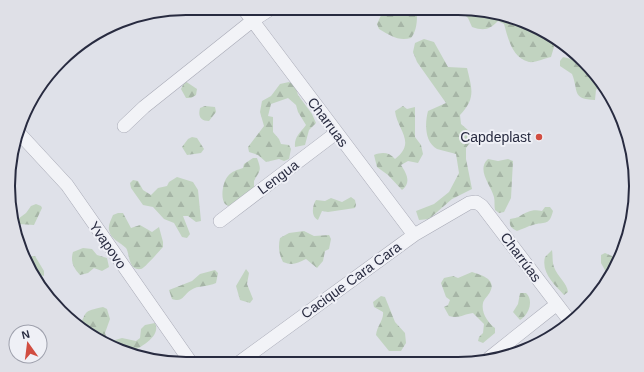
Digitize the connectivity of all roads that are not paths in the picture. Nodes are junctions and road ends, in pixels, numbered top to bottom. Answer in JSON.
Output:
{"nodes":[{"id":1,"x":248,"y":15,"type":"edge"},
{"id":2,"x":261,"y":15,"type":"edge"},
{"id":3,"x":252,"y":21,"type":"junction"},
{"id":4,"x":124,"y":126,"type":"dead end"},
{"id":5,"x":336,"y":133,"type":"junction"},
{"id":6,"x":22,"y":137,"type":"edge"},
{"id":7,"x":470,"y":203,"type":"joint"},
{"id":8,"x":220,"y":221,"type":"dead end"},
{"id":9,"x":414,"y":234,"type":"junction"},
{"id":10,"x":556,"y":304,"type":"junction"},
{"id":11,"x":567,"y":318,"type":"edge"},
{"id":12,"x":495,"y":353,"type":"edge"},
{"id":13,"x":187,"y":357,"type":"edge"},
{"id":14,"x":247,"y":357,"type":"edge"}],
"edges":[{"from":1,"to":3,"type":"street","name":"Charruas"},
{"from":2,"to":3,"type":"street"},
{"from":3,"to":4,"type":"street"},
{"from":3,"to":5,"type":"street","name":"Charruas"},
{"from":5,"to":8,"type":"street","name":"Lengua"},
{"from":5,"to":9,"type":"street","name":"Charruas"},
{"from":6,"to":13,"type":"street","name":"Yvapovo"},
{"from":7,"to":9,"type":"street","name":"Cacique Cara Cara"},
{"from":7,"to":10,"type":"street","name":"Charrúas"},
{"from":9,"to":14,"type":"street","name":"Cacique Cara Cara"},
{"from":10,"to":11,"type":"street","name":"Charrúas"},
{"from":10,"to":12,"type":"street"}]}
